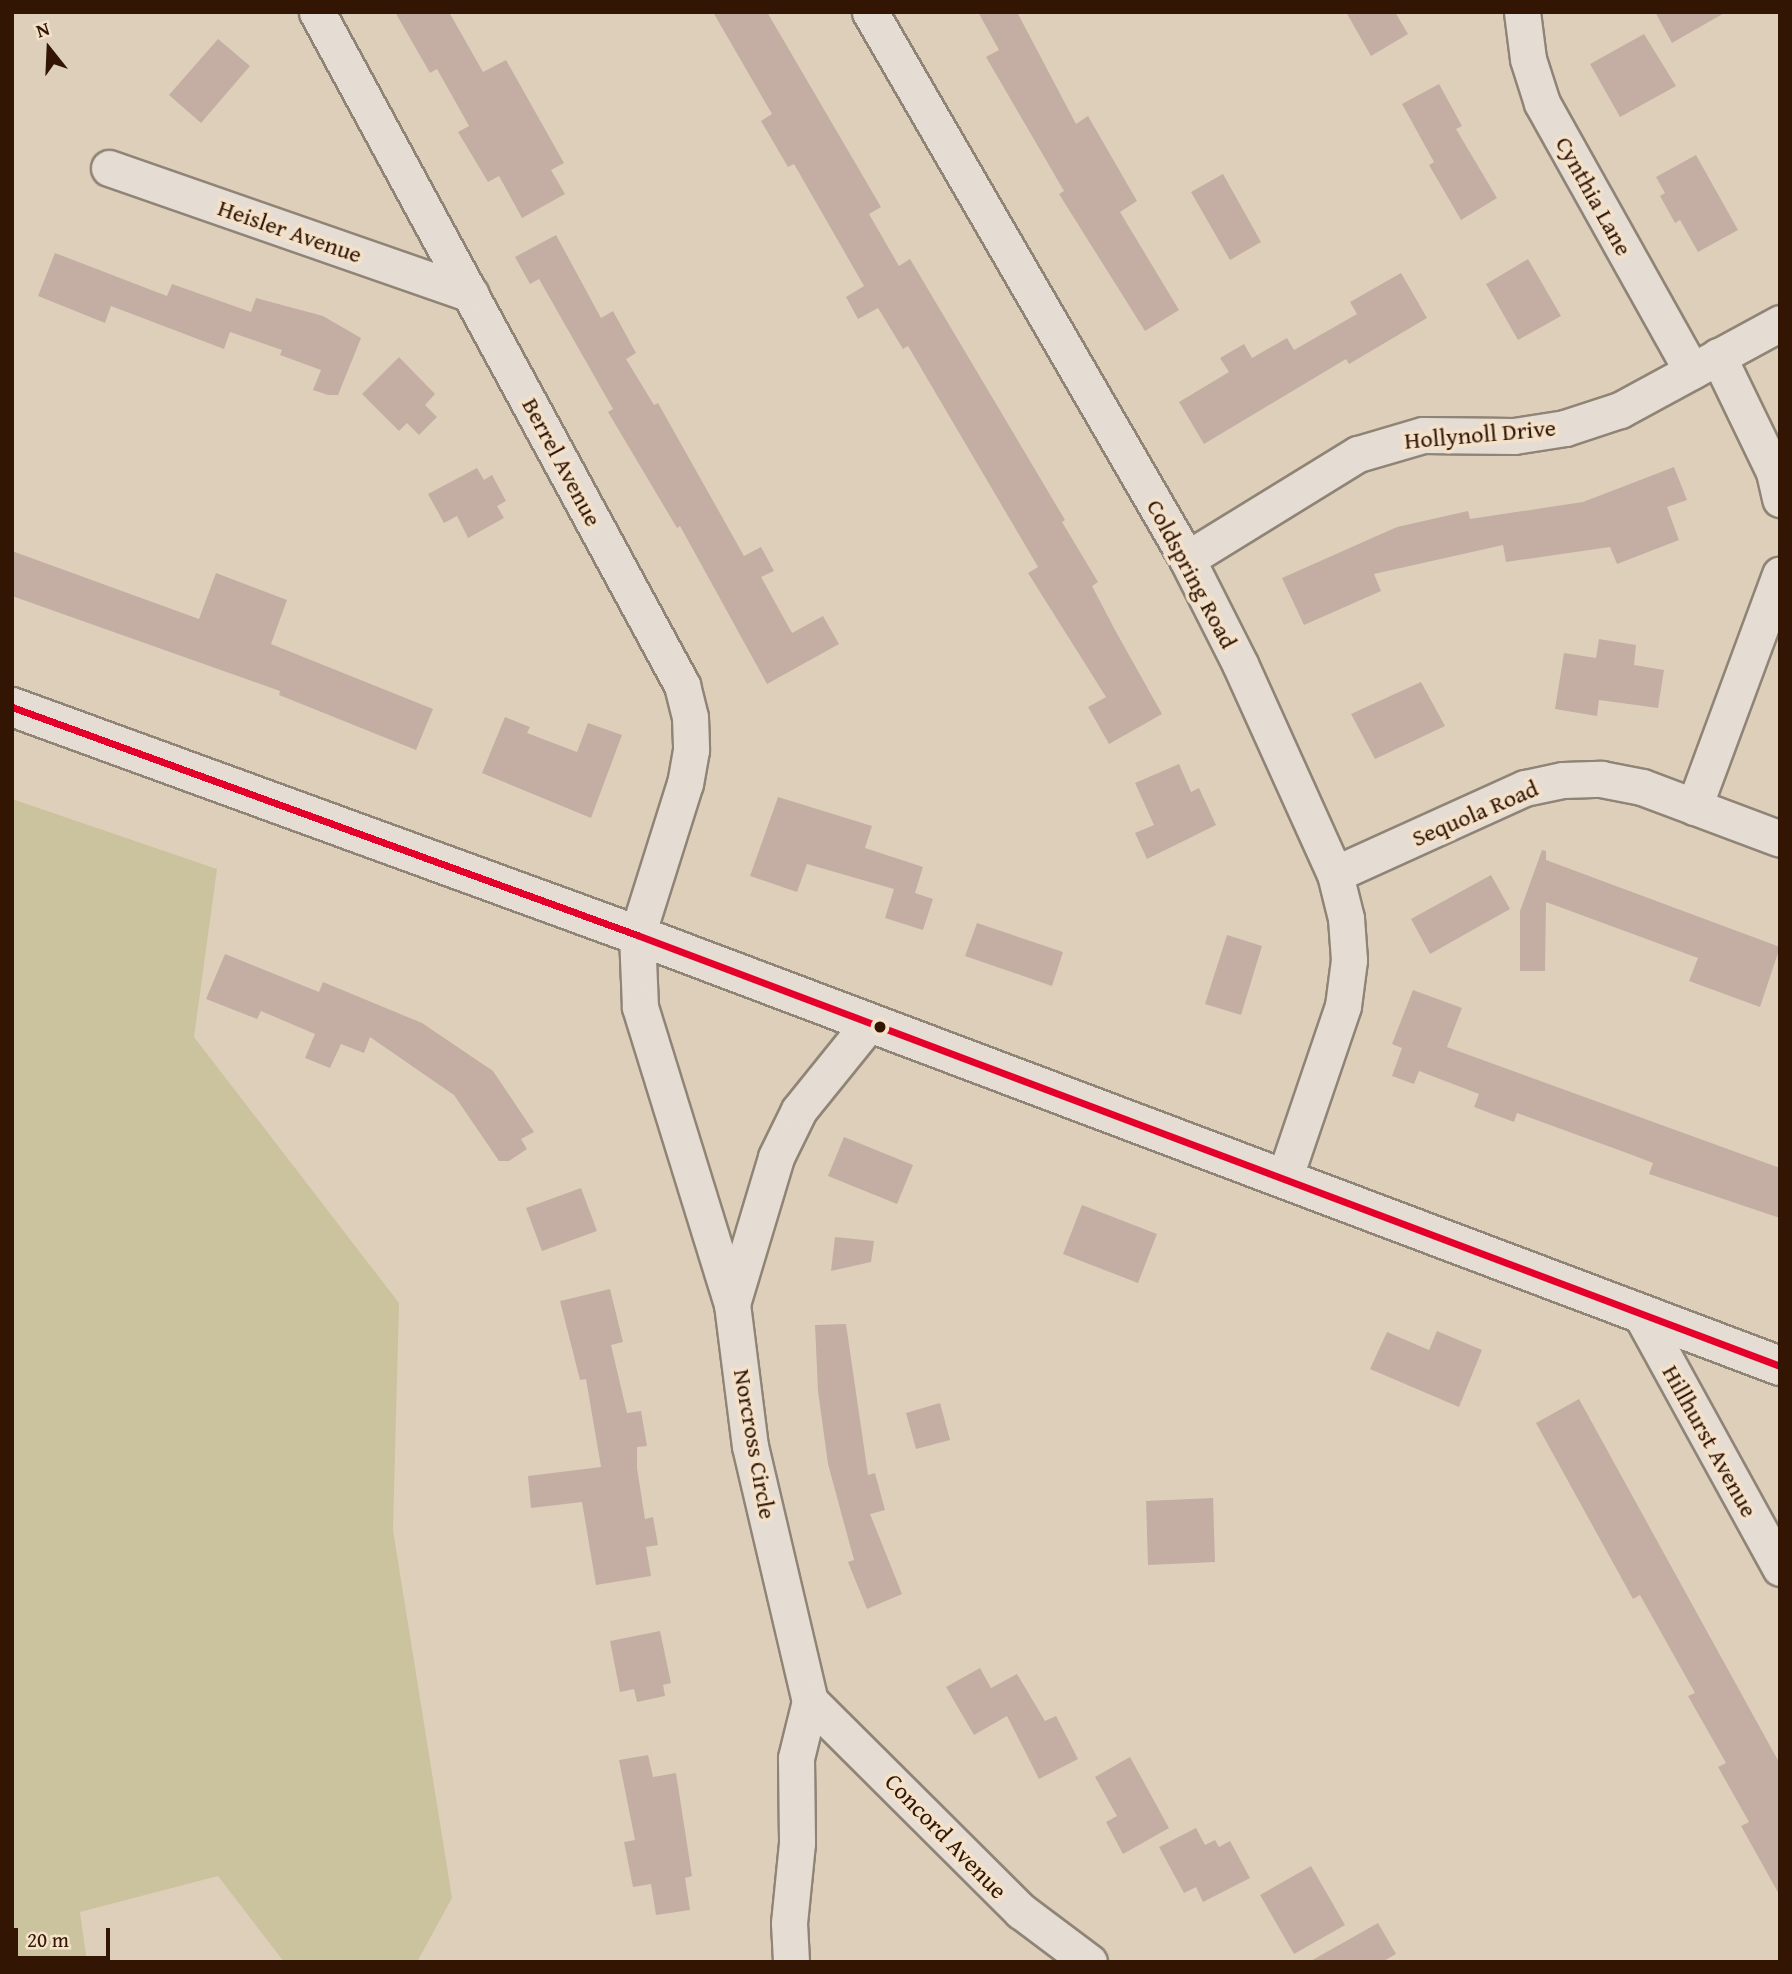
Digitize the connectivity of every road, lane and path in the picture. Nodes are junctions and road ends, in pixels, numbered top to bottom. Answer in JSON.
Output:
{"nodes":[{"id":1,"x":317,"y":12,"type":"edge"},
{"id":2,"x":870,"y":12,"type":"edge"},
{"id":3,"x":1522,"y":12,"type":"edge"},
{"id":4,"x":109,"y":168,"type":"dead end"},
{"id":5,"x":471,"y":294,"type":"junction"},
{"id":6,"x":1780,"y":323,"type":"edge"},
{"id":7,"x":1705,"y":364,"type":"junction"},
{"id":8,"x":1780,"y":499,"type":"edge"},
{"id":9,"x":1187,"y":559,"type":"junction"},
{"id":10,"x":1780,"y":574,"type":"edge"},
{"id":11,"x":12,"y":707,"type":"edge"},
{"id":12,"x":1694,"y":807,"type":"junction"},
{"id":13,"x":1780,"y":839,"type":"edge"},
{"id":14,"x":1335,"y":874,"type":"junction"},
{"id":15,"x":637,"y":934,"type":"junction"},
{"id":16,"x":870,"y":1022,"type":"junction"},
{"id":17,"x":1284,"y":1179,"type":"junction"},
{"id":18,"x":733,"y":1304,"type":"junction"},
{"id":19,"x":1640,"y":1313,"type":"junction"},
{"id":20,"x":1780,"y":1366,"type":"edge"},
{"id":21,"x":1780,"y":1568,"type":"edge"},
{"id":22,"x":810,"y":1701,"type":"junction"},
{"id":23,"x":791,"y":1962,"type":"edge"},
{"id":24,"x":1089,"y":1962,"type":"edge"}],
"edges":[{"from":1,"to":5,"type":"street","name":"Berrel Avenue"},
{"from":2,"to":9,"type":"street","name":"Coldspring Road"},
{"from":3,"to":7,"type":"street","name":"Cynthia Lane"},
{"from":4,"to":5,"type":"street","name":"Heisler Avenue"},
{"from":5,"to":15,"type":"street","name":"Berrel Avenue"},
{"from":6,"to":7,"type":"street","name":"Hollynoll Drive"},
{"from":7,"to":8,"type":"street","name":"Cynthia Lane"},
{"from":7,"to":9,"type":"street","name":"Hollynoll Drive"},
{"from":9,"to":14,"type":"street","name":"Coldspring Road"},
{"from":10,"to":12,"type":"street"},
{"from":11,"to":15,"type":"street"},
{"from":12,"to":13,"type":"street","name":"Sequola Road"},
{"from":12,"to":14,"type":"street","name":"Sequola Road"},
{"from":14,"to":17,"type":"street","name":"Coldspring Road"},
{"from":15,"to":16,"type":"street"},
{"from":15,"to":18,"type":"street","name":"Norcross Circle"},
{"from":16,"to":17,"type":"street"},
{"from":16,"to":18,"type":"street"},
{"from":17,"to":19,"type":"street"},
{"from":18,"to":22,"type":"street","name":"Norcross Circle"},
{"from":19,"to":20,"type":"street"},
{"from":19,"to":21,"type":"street","name":"Hillhurst Avenue"},
{"from":22,"to":23,"type":"street","name":"Norcross Circle"},
{"from":22,"to":24,"type":"street","name":"Concord Avenue"}]}
